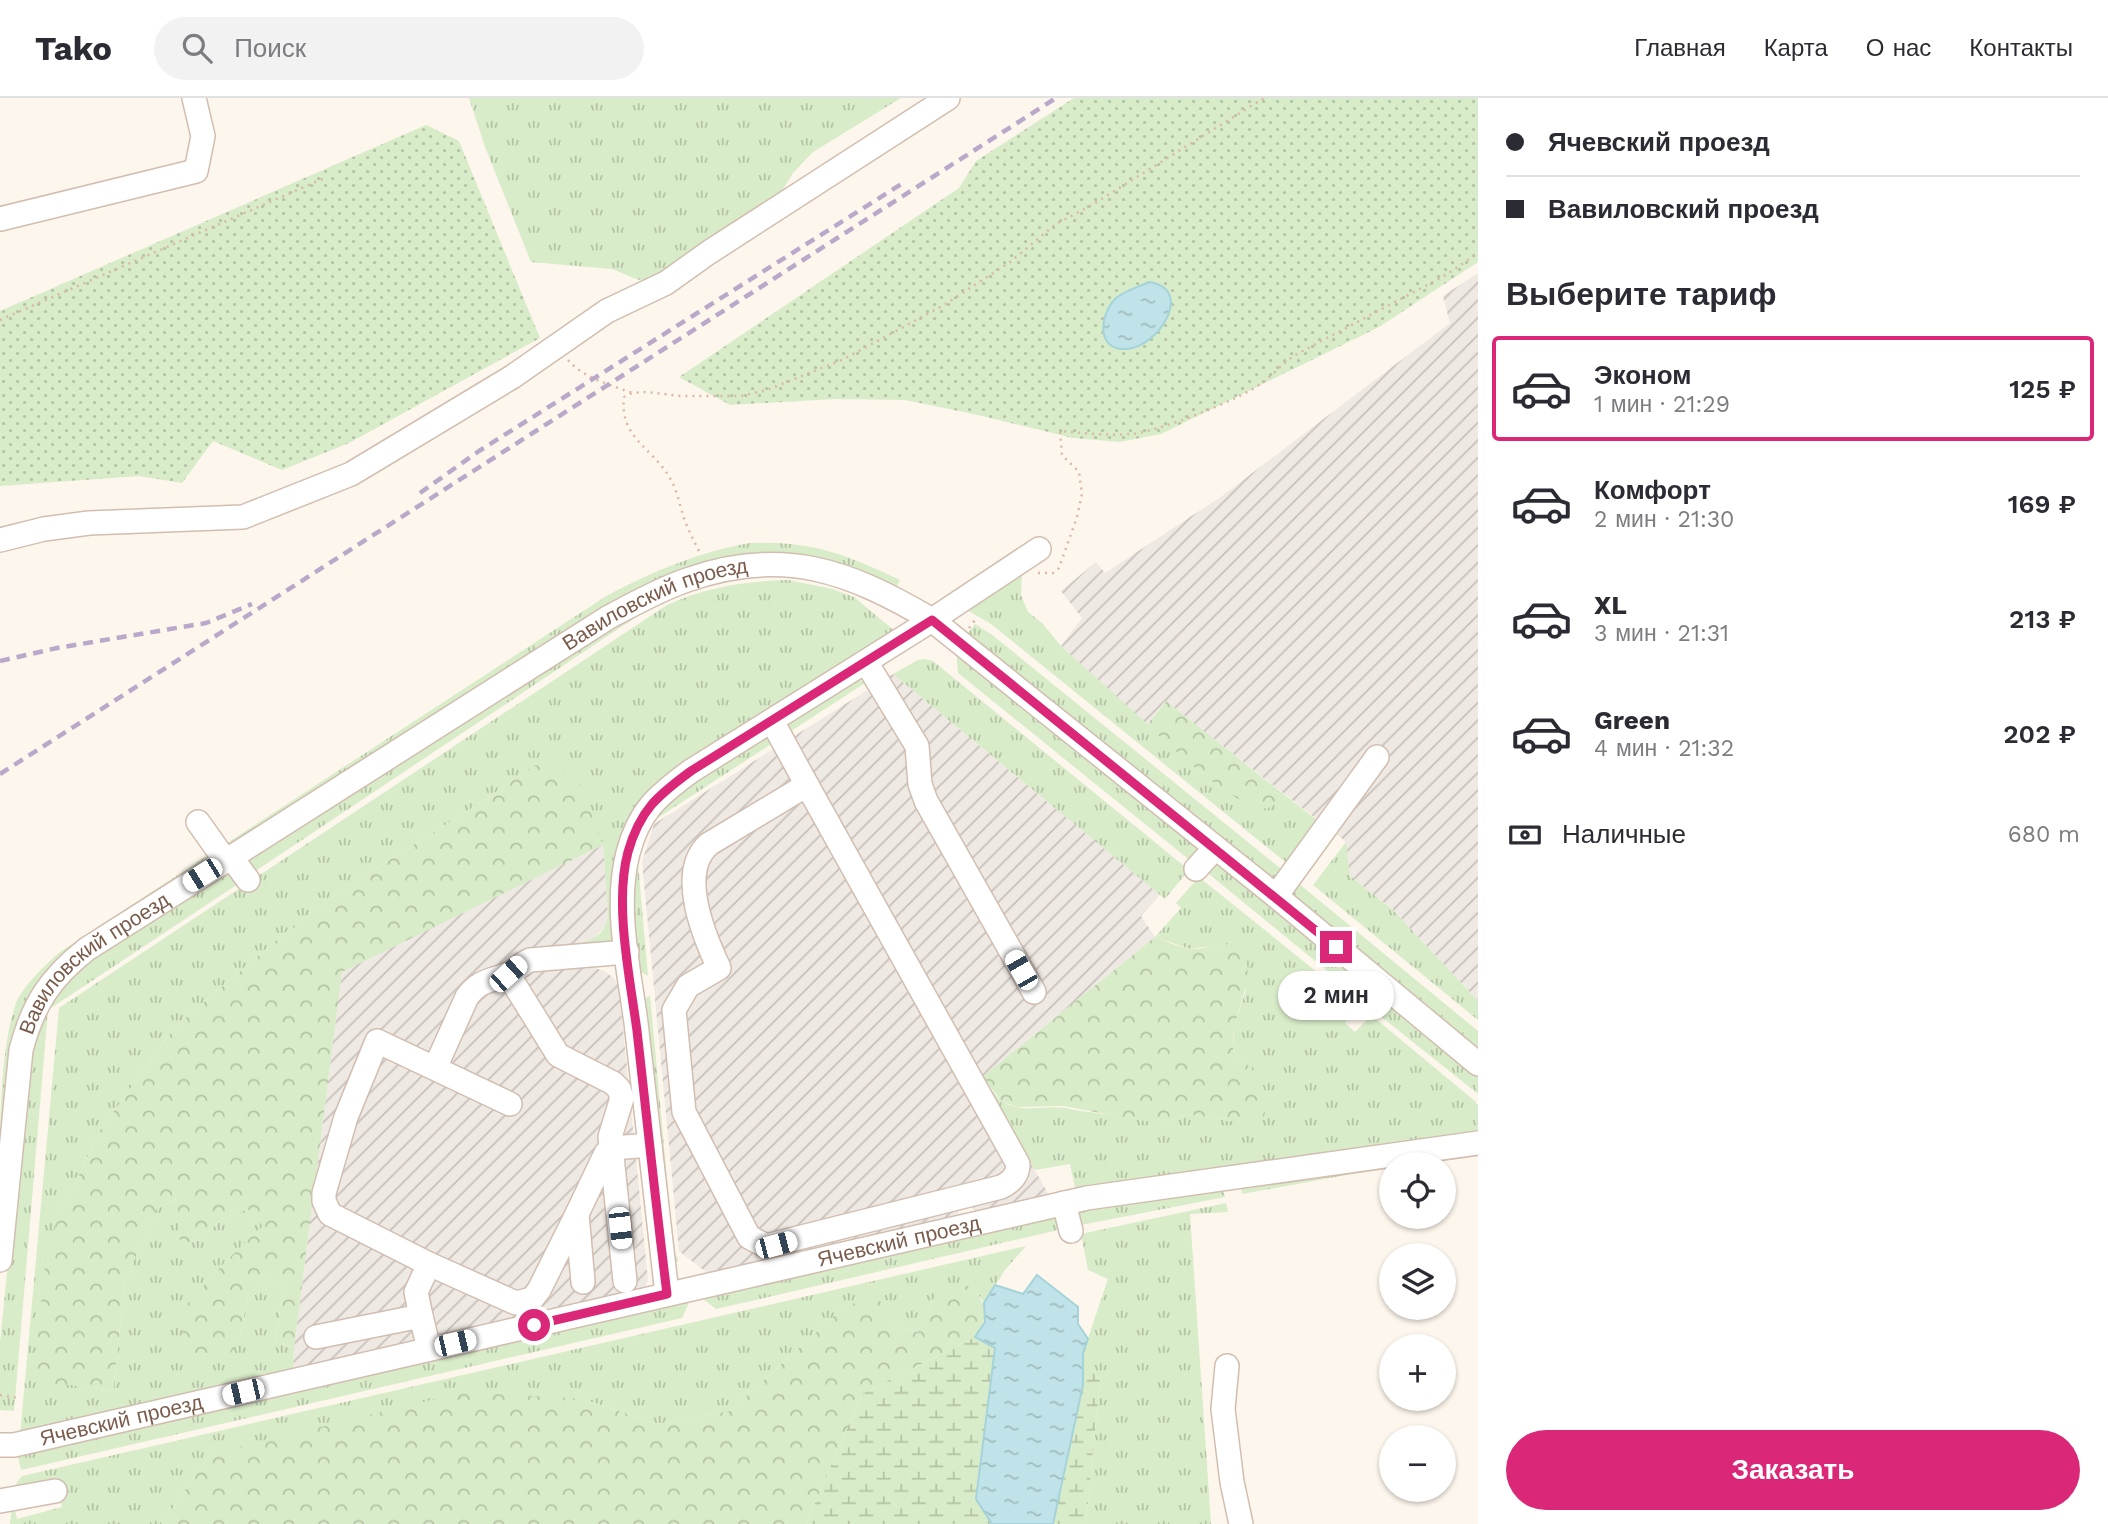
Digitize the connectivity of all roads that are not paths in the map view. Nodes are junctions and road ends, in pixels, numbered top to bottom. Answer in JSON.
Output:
{"nodes":[{"id":1,"x":194,"y":98,"type":"edge"},
{"id":2,"x":948,"y":98,"type":"edge"},
{"id":3,"x":0,"y":219,"type":"edge"},
{"id":4,"x":0,"y":540,"type":"edge"},
{"id":5,"x":1039,"y":549,"type":"dead end"},
{"id":6,"x":932,"y":620,"type":"junction"},
{"id":7,"x":866,"y":662,"type":"junction"},
{"id":8,"x":772,"y":721,"type":"junction"},
{"id":9,"x":1377,"y":757,"type":"dead end"},
{"id":10,"x":807,"y":785,"type":"junction"},
{"id":11,"x":198,"y":822,"type":"dead end"},
{"id":12,"x":1215,"y":848,"type":"junction"},
{"id":13,"x":228,"y":858,"type":"junction"},
{"id":14,"x":1196,"y":869,"type":"dead end"},
{"id":15,"x":248,"y":880,"type":"dead end"},
{"id":16,"x":1276,"y":896,"type":"junction"},
{"id":17,"x":627,"y":952,"type":"junction"},
{"id":18,"x":508,"y":974,"type":"junction"},
{"id":19,"x":1034,"y":992,"type":"dead end"},
{"id":20,"x":1478,"y":1064,"type":"edge"},
{"id":21,"x":435,"y":1068,"type":"junction"},
{"id":22,"x":510,"y":1104,"type":"dead end"},
{"id":23,"x":1478,"y":1143,"type":"edge"},
{"id":24,"x":650,"y":1145,"type":"junction"},
{"id":25,"x":613,"y":1148,"type":"junction"},
{"id":26,"x":963,"y":1197,"type":"junction"},
{"id":27,"x":1064,"y":1203,"type":"junction"},
{"id":28,"x":577,"y":1214,"type":"junction"},
{"id":29,"x":969,"y":1224,"type":"junction"},
{"id":30,"x":1071,"y":1231,"type":"dead end"},
{"id":31,"x":0,"y":1260,"type":"edge"},
{"id":32,"x":429,"y":1264,"type":"junction"},
{"id":33,"x":625,"y":1281,"type":"dead end"},
{"id":34,"x":583,"y":1282,"type":"dead end"},
{"id":35,"x":667,"y":1294,"type":"junction"},
{"id":36,"x":421,"y":1316,"type":"junction"},
{"id":37,"x":316,"y":1337,"type":"dead end"},
{"id":38,"x":429,"y":1349,"type":"junction"},
{"id":39,"x":1227,"y":1366,"type":"dead end"},
{"id":40,"x":0,"y":1445,"type":"edge"},
{"id":41,"x":55,"y":1491,"type":"dead end"},
{"id":42,"x":0,"y":1501,"type":"edge"},
{"id":43,"x":1241,"y":1524,"type":"edge"}],
"edges":[{"from":1,"to":3,"type":"street"},
{"from":2,"to":4,"type":"street"},
{"from":5,"to":6,"type":"street"},
{"from":6,"to":7,"type":"street"},
{"from":6,"to":12,"type":"street","name":"Вавиловский проезд"},
{"from":6,"to":13,"type":"street","name":"Вавиловский проезд"},
{"from":7,"to":8,"type":"street"},
{"from":7,"to":19,"type":"street"},
{"from":8,"to":10,"type":"street"},
{"from":8,"to":17,"type":"street"},
{"from":9,"to":16,"type":"street"},
{"from":10,"to":26,"type":"street"},
{"from":10,"to":26,"type":"street"},
{"from":11,"to":13,"type":"street"},
{"from":12,"to":14,"type":"street"},
{"from":12,"to":16,"type":"street","name":"Вавиловский проезд"},
{"from":13,"to":15,"type":"street"},
{"from":13,"to":31,"type":"street","name":"Вавиловский проезд"},
{"from":16,"to":20,"type":"street","name":"Вавиловский проезд"},
{"from":17,"to":18,"type":"street"},
{"from":17,"to":24,"type":"street"},
{"from":18,"to":21,"type":"street"},
{"from":18,"to":25,"type":"street"},
{"from":21,"to":22,"type":"street"},
{"from":21,"to":32,"type":"street"},
{"from":23,"to":27,"type":"street","name":"Ячевский проезд"},
{"from":24,"to":25,"type":"street"},
{"from":24,"to":35,"type":"street"},
{"from":25,"to":28,"type":"street"},
{"from":25,"to":33,"type":"street"},
{"from":26,"to":29,"type":"street"},
{"from":27,"to":29,"type":"street","name":"Ячевский проезд"},
{"from":27,"to":30,"type":"street"},
{"from":28,"to":32,"type":"street"},
{"from":28,"to":34,"type":"street"},
{"from":29,"to":35,"type":"street","name":"Ячевский проезд"},
{"from":32,"to":36,"type":"street"},
{"from":35,"to":38,"type":"street","name":"Ячевский проезд"},
{"from":36,"to":37,"type":"street"},
{"from":36,"to":38,"type":"street"},
{"from":38,"to":40,"type":"street","name":"Ячевский проезд"},
{"from":39,"to":43,"type":"street"},
{"from":41,"to":42,"type":"street"}]}
